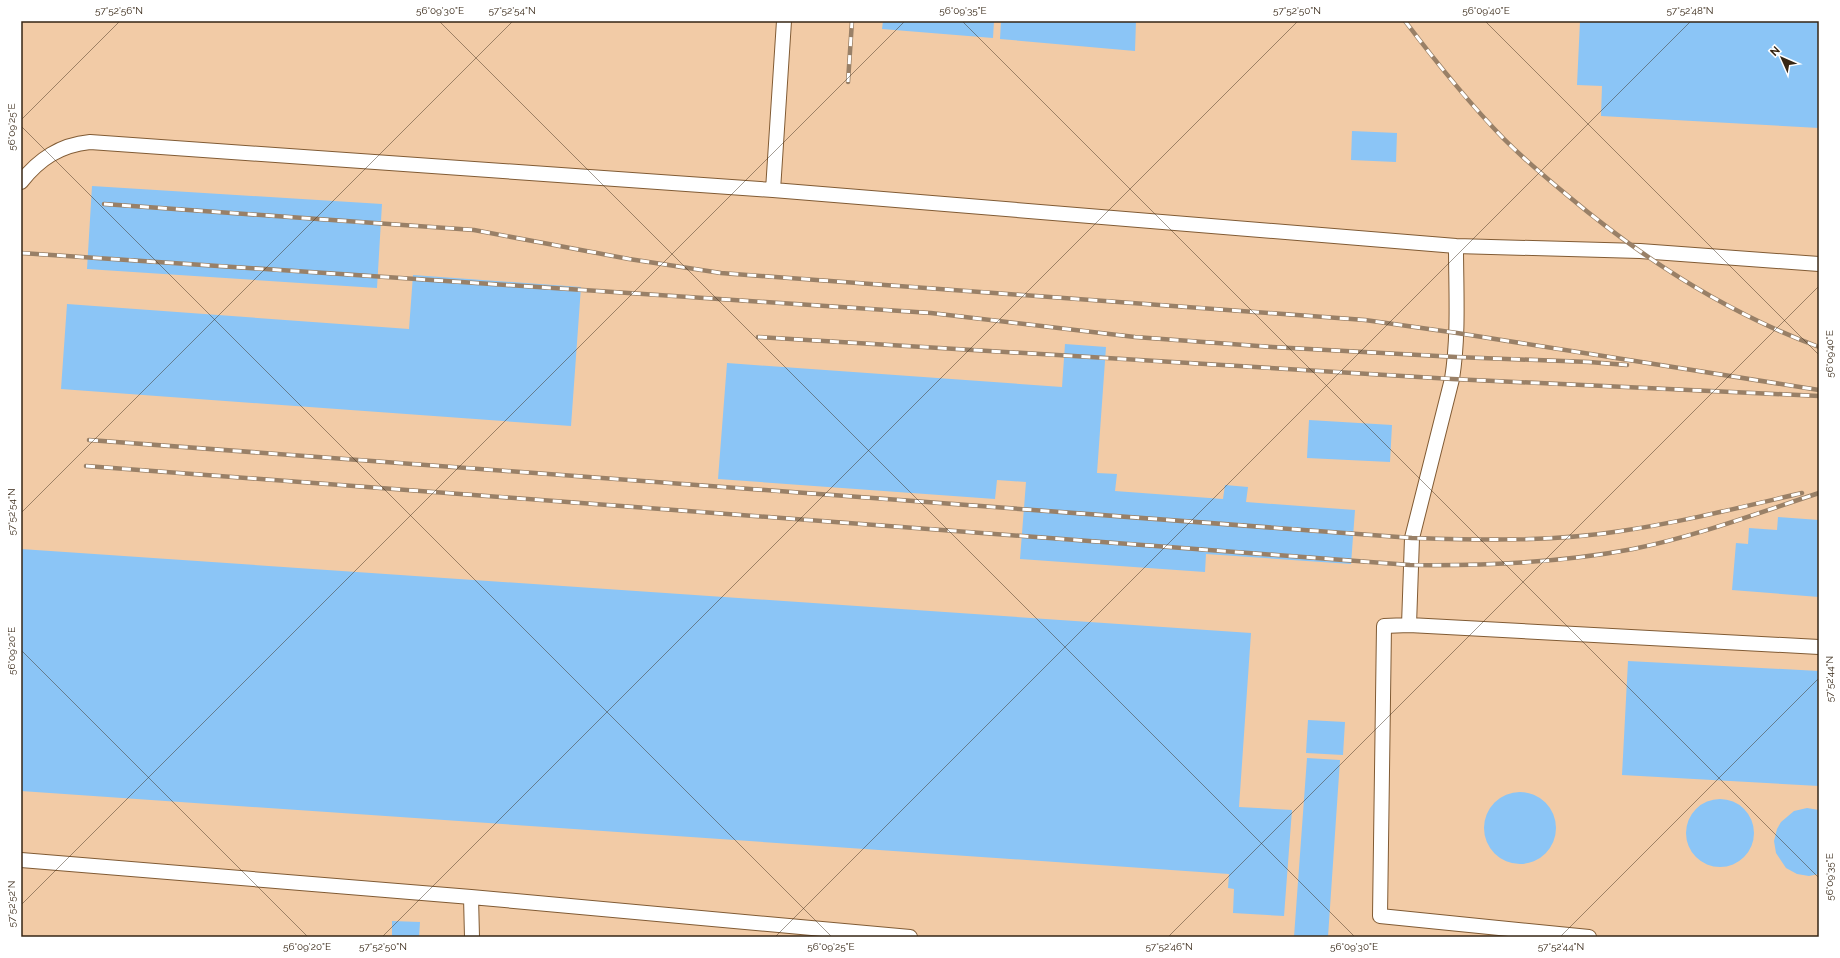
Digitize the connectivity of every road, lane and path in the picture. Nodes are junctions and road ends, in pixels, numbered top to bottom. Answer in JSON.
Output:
{"nodes":[{"id":1,"x":784,"y":21,"type":"edge"},
{"id":2,"x":21,"y":182,"type":"edge"},
{"id":3,"x":773,"y":190,"type":"junction"},
{"id":4,"x":1456,"y":246,"type":"junction"},
{"id":5,"x":1819,"y":264,"type":"edge"},
{"id":6,"x":1409,"y":625,"type":"junction"},
{"id":7,"x":1819,"y":647,"type":"edge"},
{"id":8,"x":21,"y":860,"type":"edge"},
{"id":9,"x":472,"y":897,"type":"junction"},
{"id":10,"x":472,"y":937,"type":"edge"},
{"id":11,"x":910,"y":937,"type":"edge"},
{"id":12,"x":1589,"y":937,"type":"edge"}],
"edges":[{"from":1,"to":3,"type":"lane"},
{"from":2,"to":3,"type":"lane"},
{"from":3,"to":4,"type":"lane"},
{"from":4,"to":5,"type":"lane"},
{"from":4,"to":6,"type":"lane"},
{"from":6,"to":7,"type":"lane"},
{"from":6,"to":12,"type":"lane"},
{"from":8,"to":9,"type":"lane"},
{"from":9,"to":10,"type":"lane"},
{"from":9,"to":11,"type":"lane"}]}
